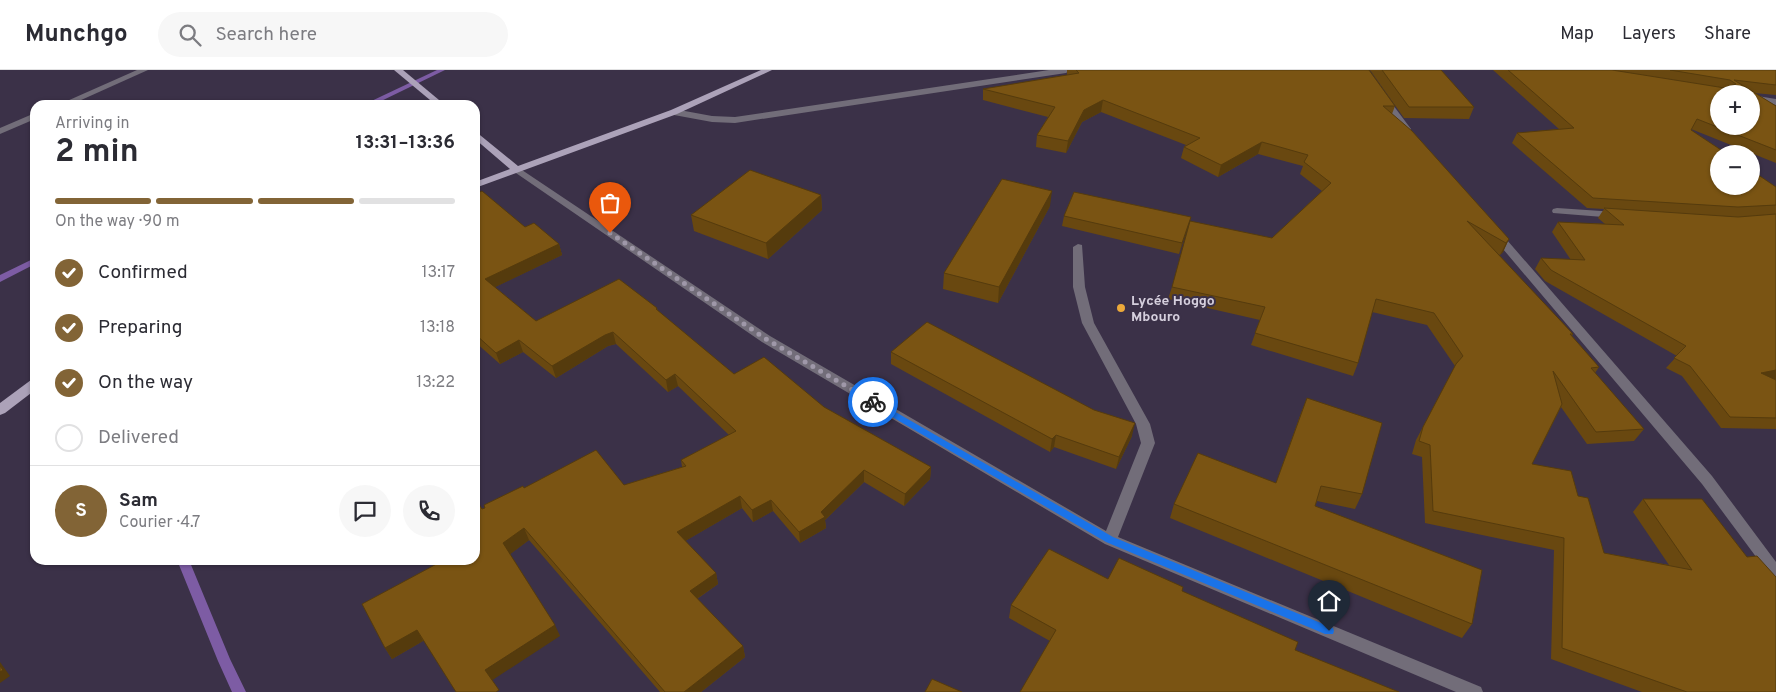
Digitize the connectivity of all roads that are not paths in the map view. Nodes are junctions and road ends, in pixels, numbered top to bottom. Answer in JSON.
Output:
{"nodes":[{"id":1,"x":144,"y":70,"type":"edge"},
{"id":2,"x":768,"y":70,"type":"edge"},
{"id":3,"x":1066,"y":70,"type":"edge"},
{"id":4,"x":401,"y":72,"type":"edge"},
{"id":5,"x":1375,"y":86,"type":"edge"},
{"id":6,"x":1760,"y":99,"type":"edge"},
{"id":7,"x":74,"y":100,"type":"edge"},
{"id":8,"x":435,"y":100,"type":"edge"},
{"id":9,"x":1776,"y":102,"type":"edge"},
{"id":10,"x":674,"y":112,"type":"junction"},
{"id":11,"x":30,"y":118,"type":"edge"},
{"id":12,"x":0,"y":131,"type":"edge"},
{"id":13,"x":480,"y":138,"type":"edge"},
{"id":14,"x":1417,"y":141,"type":"edge"},
{"id":15,"x":516,"y":169,"type":"junction"},
{"id":16,"x":480,"y":183,"type":"edge"},
{"id":17,"x":1557,"y":212,"type":"dead end"},
{"id":18,"x":1625,"y":216,"type":"edge"},
{"id":19,"x":1488,"y":224,"type":"edge"},
{"id":20,"x":1078,"y":246,"type":"dead end"},
{"id":21,"x":30,"y":387,"type":"edge"},
{"id":22,"x":0,"y":410,"type":"edge"},
{"id":23,"x":1110,"y":540,"type":"junction"},
{"id":24,"x":1776,"y":573,"type":"edge"},
{"id":25,"x":1475,"y":692,"type":"edge"}],
"edges":[{"from":1,"to":7,"type":"street"},
{"from":2,"to":10,"type":"main road"},
{"from":3,"to":10,"type":"street"},
{"from":4,"to":8,"type":"main road"},
{"from":5,"to":14,"type":"street"},
{"from":6,"to":9,"type":"street"},
{"from":10,"to":15,"type":"main road"},
{"from":11,"to":12,"type":"street"},
{"from":13,"to":15,"type":"main road"},
{"from":15,"to":16,"type":"main road"},
{"from":15,"to":23,"type":"street"},
{"from":17,"to":18,"type":"street"},
{"from":19,"to":24,"type":"street"},
{"from":20,"to":23,"type":"street"},
{"from":21,"to":22,"type":"main road"},
{"from":23,"to":25,"type":"street"}]}
